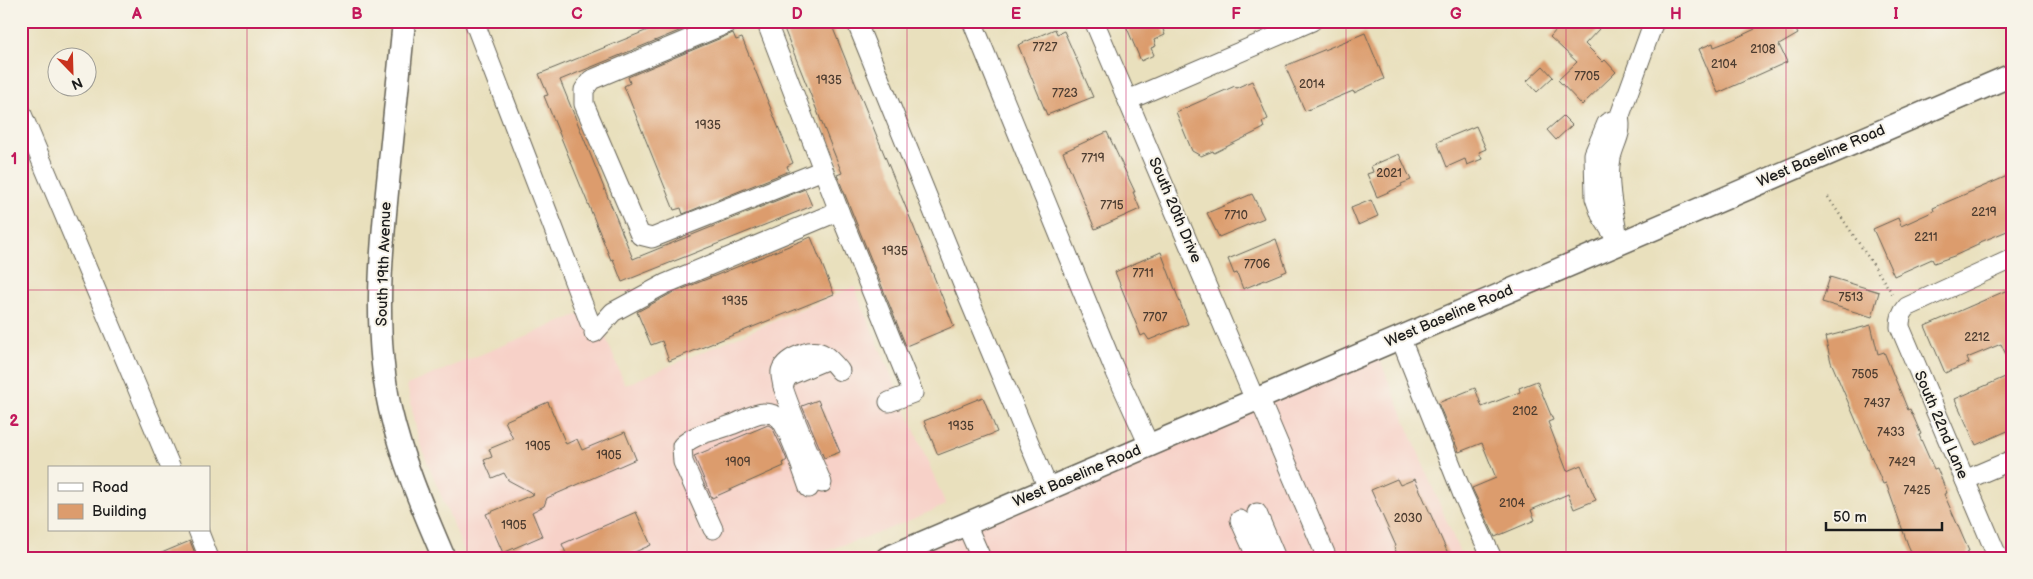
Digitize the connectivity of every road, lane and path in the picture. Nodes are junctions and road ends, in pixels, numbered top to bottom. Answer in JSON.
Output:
{"nodes":[{"id":1,"x":404,"y":21,"type":"edge"},
{"id":2,"x":474,"y":21,"type":"edge"},
{"id":3,"x":733,"y":21,"type":"edge"},
{"id":4,"x":766,"y":21,"type":"edge"},
{"id":5,"x":856,"y":21,"type":"edge"},
{"id":6,"x":972,"y":21,"type":"edge"},
{"id":7,"x":1094,"y":21,"type":"edge"},
{"id":8,"x":1312,"y":21,"type":"edge"},
{"id":9,"x":1656,"y":21,"type":"edge"},
{"id":10,"x":2012,"y":75,"type":"edge"},
{"id":11,"x":1128,"y":100,"type":"junction"},
{"id":12,"x":21,"y":112,"type":"edge"},
{"id":13,"x":823,"y":170,"type":"junction"},
{"id":14,"x":1828,"y":197,"type":"dead end"},
{"id":15,"x":839,"y":210,"type":"junction"},
{"id":16,"x":1619,"y":243,"type":"junction"},
{"id":17,"x":2012,"y":259,"type":"edge"},
{"id":18,"x":1894,"y":296,"type":"dead end"},
{"id":19,"x":1400,"y":337,"type":"junction"},
{"id":20,"x":834,"y":364,"type":"dead end"},
{"id":21,"x":1257,"y":399,"type":"junction"},
{"id":22,"x":889,"y":402,"type":"dead end"},
{"id":23,"x":1149,"y":445,"type":"junction"},
{"id":24,"x":2012,"y":460,"type":"edge"},
{"id":25,"x":171,"y":466,"type":"edge"},
{"id":26,"x":1965,"y":480,"type":"junction"},
{"id":27,"x":1048,"y":488,"type":"junction"},
{"id":28,"x":1249,"y":517,"type":"junction"},
{"id":29,"x":966,"y":524,"type":"junction"},
{"id":30,"x":712,"y":529,"type":"dead end"},
{"id":31,"x":199,"y":532,"type":"edge"},
{"id":32,"x":210,"y":558,"type":"edge"},
{"id":33,"x":444,"y":558,"type":"edge"},
{"id":34,"x":887,"y":558,"type":"edge"},
{"id":35,"x":981,"y":558,"type":"edge"},
{"id":36,"x":1257,"y":558,"type":"edge"},
{"id":37,"x":1267,"y":558,"type":"edge"},
{"id":38,"x":1276,"y":558,"type":"edge"},
{"id":39,"x":1327,"y":558,"type":"edge"},
{"id":40,"x":1492,"y":558,"type":"edge"},
{"id":41,"x":1998,"y":558,"type":"edge"}],
"edges":[{"from":1,"to":33,"type":"main road","name":"South 19th Avenue"},
{"from":2,"to":15,"type":"street"},
{"from":3,"to":13,"type":"street"},
{"from":4,"to":13,"type":"street"},
{"from":5,"to":27,"type":"street"},
{"from":6,"to":23,"type":"street"},
{"from":7,"to":11,"type":"street","name":"South 20th Drive"},
{"from":8,"to":11,"type":"street"},
{"from":9,"to":16,"type":"street"},
{"from":10,"to":16,"type":"main road","name":"West Baseline Road"},
{"from":11,"to":21,"type":"street","name":"South 20th Drive"},
{"from":12,"to":25,"type":"street"},
{"from":13,"to":15,"type":"street"},
{"from":14,"to":18,"type":"path"},
{"from":15,"to":22,"type":"street"},
{"from":16,"to":19,"type":"main road","name":"West Baseline Road"},
{"from":17,"to":26,"type":"street","name":"South 22nd Lane"},
{"from":19,"to":21,"type":"main road","name":"West Baseline Road"},
{"from":19,"to":40,"type":"street"},
{"from":20,"to":30,"type":"street"},
{"from":21,"to":23,"type":"main road","name":"West Baseline Road"},
{"from":21,"to":39,"type":"street","name":"South 20th Drive"},
{"from":23,"to":27,"type":"main road","name":"West Baseline Road"},
{"from":24,"to":26,"type":"street"},
{"from":26,"to":41,"type":"street","name":"South 22nd Lane"},
{"from":27,"to":29,"type":"main road","name":"West Baseline Road"},
{"from":28,"to":36,"type":"street"},
{"from":28,"to":37,"type":"street"},
{"from":28,"to":38,"type":"street"},
{"from":29,"to":34,"type":"main road","name":"West Baseline Road"},
{"from":29,"to":35,"type":"street"},
{"from":31,"to":32,"type":"street"}]}
